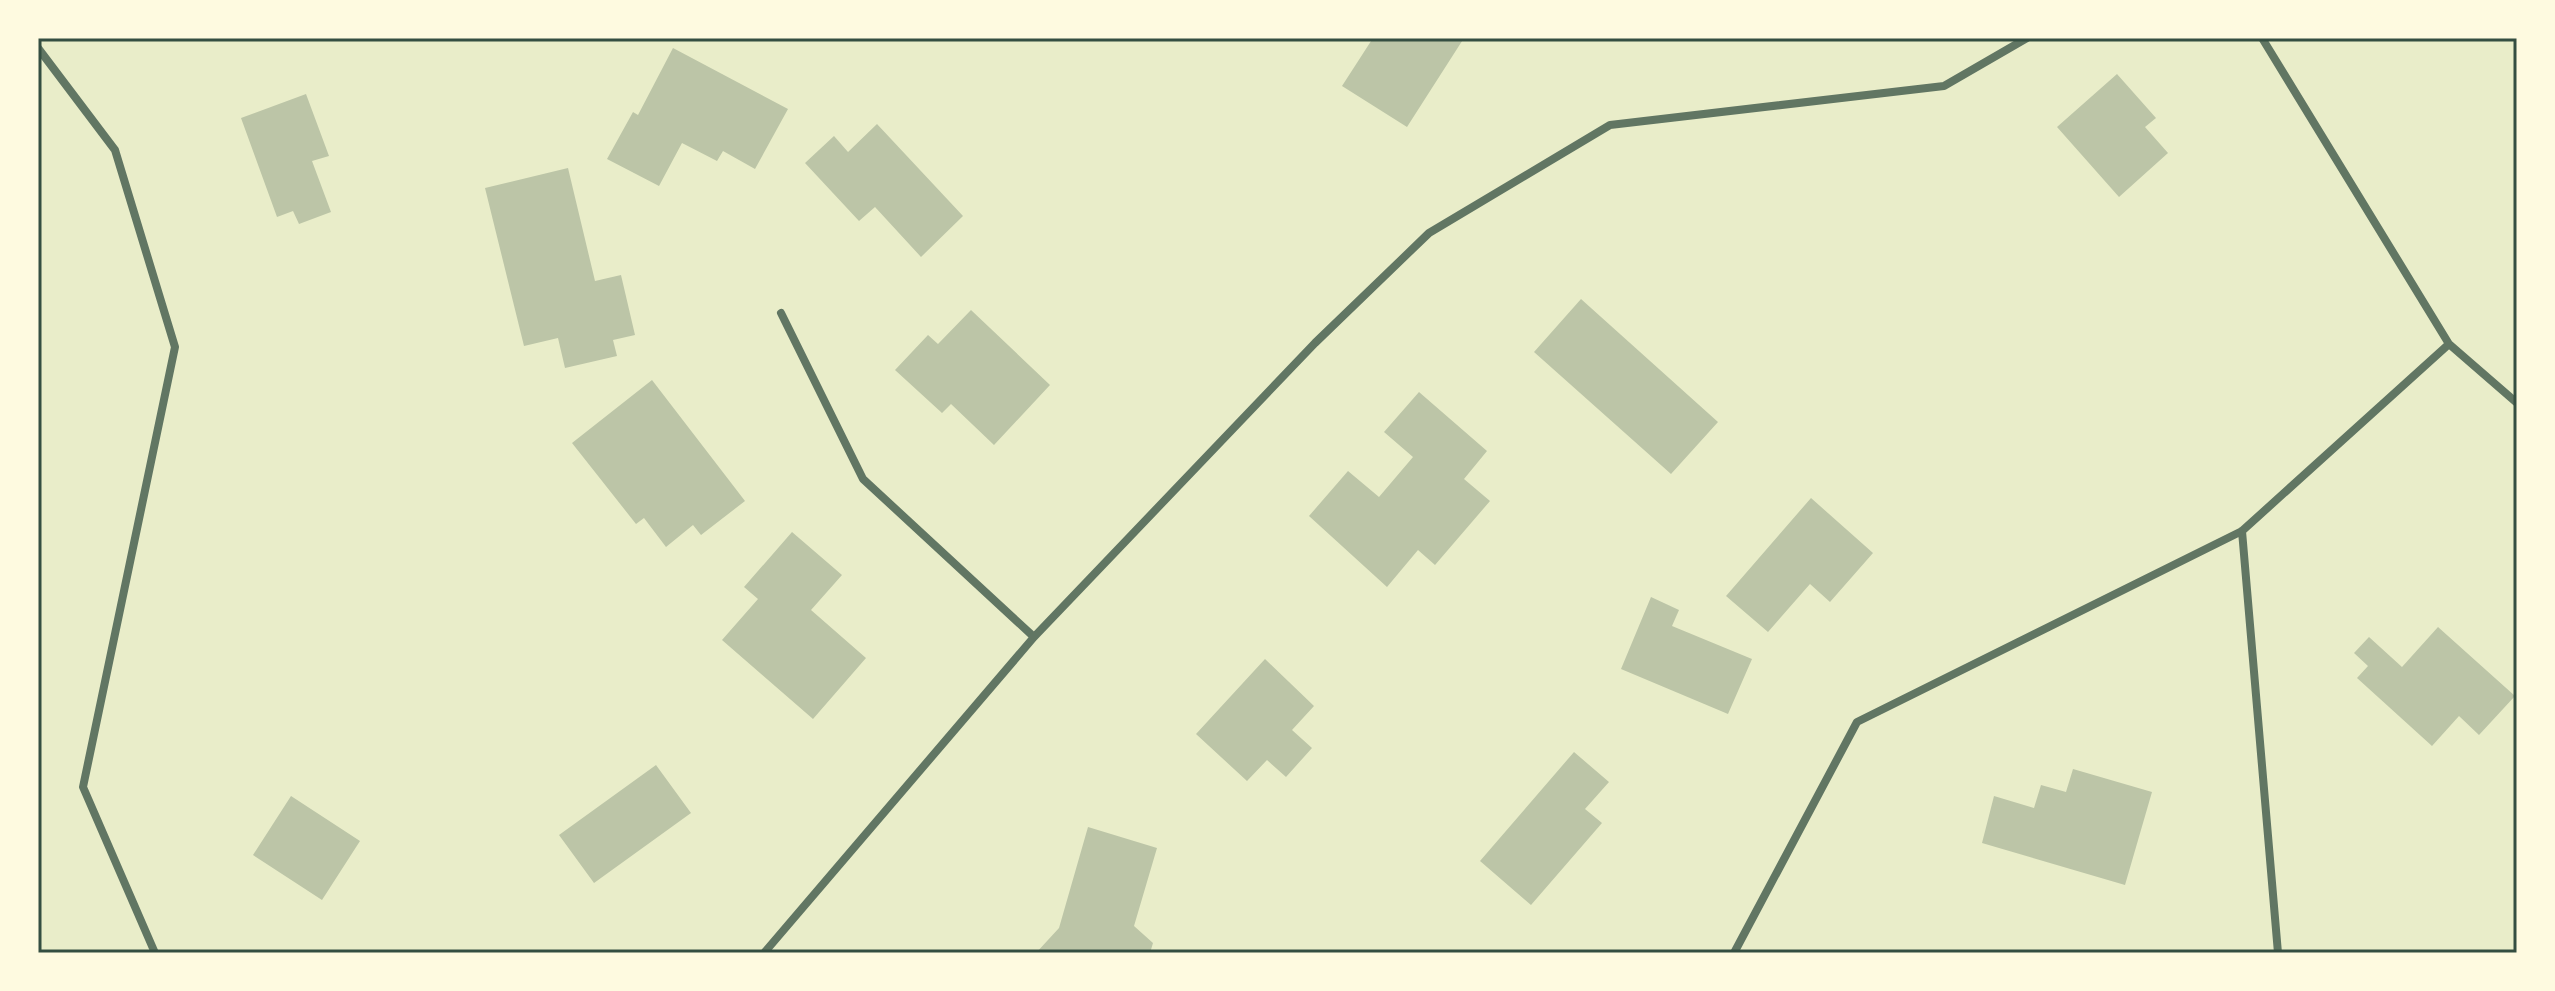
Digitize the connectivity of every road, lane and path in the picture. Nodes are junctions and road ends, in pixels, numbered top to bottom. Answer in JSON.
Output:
{"nodes":[{"id":1,"x":2027,"y":38,"type":"edge"},
{"id":2,"x":2262,"y":38,"type":"edge"},
{"id":3,"x":38,"y":48,"type":"edge"},
{"id":4,"x":781,"y":313,"type":"dead end"},
{"id":5,"x":2449,"y":344,"type":"junction"},
{"id":6,"x":2517,"y":403,"type":"edge"},
{"id":7,"x":2242,"y":531,"type":"junction"},
{"id":8,"x":1034,"y":637,"type":"junction"},
{"id":9,"x":155,"y":953,"type":"edge"},
{"id":10,"x":764,"y":953,"type":"edge"},
{"id":11,"x":1734,"y":953,"type":"edge"},
{"id":12,"x":2278,"y":953,"type":"edge"}],
"edges":[{"from":1,"to":8,"type":"street"},
{"from":2,"to":5,"type":"street"},
{"from":3,"to":9,"type":"street"},
{"from":4,"to":8,"type":"street"},
{"from":5,"to":6,"type":"street"},
{"from":5,"to":7,"type":"street"},
{"from":7,"to":11,"type":"street"},
{"from":7,"to":12,"type":"street"},
{"from":8,"to":10,"type":"street"}]}
